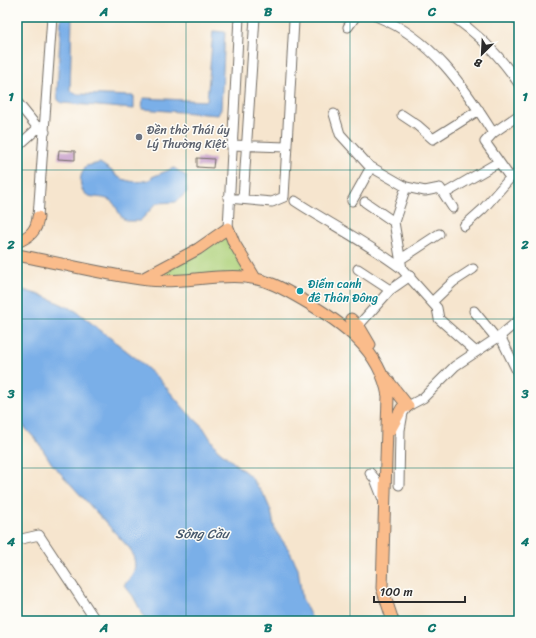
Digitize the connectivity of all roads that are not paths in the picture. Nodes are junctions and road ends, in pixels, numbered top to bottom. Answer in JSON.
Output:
{"nodes":[{"id":1,"x":52,"y":17,"type":"edge"},
{"id":2,"x":239,"y":17,"type":"edge"},
{"id":3,"x":256,"y":17,"type":"edge"},
{"id":4,"x":292,"y":17,"type":"edge"},
{"id":5,"x":355,"y":17,"type":"edge"},
{"id":6,"x":378,"y":17,"type":"edge"},
{"id":7,"x":453,"y":17,"type":"edge"},
{"id":8,"x":513,"y":17,"type":"edge"},
{"id":9,"x":464,"y":20,"type":"edge"},
{"id":10,"x":519,"y":20,"type":"edge"},
{"id":11,"x":348,"y":28,"type":"dead end"},
{"id":12,"x":237,"y":52,"type":"junction"},
{"id":13,"x":253,"y":53,"type":"junction"},
{"id":14,"x":519,"y":84,"type":"edge"},
{"id":15,"x":17,"y":102,"type":"edge"},
{"id":16,"x":234,"y":102,"type":"junction"},
{"id":17,"x":250,"y":103,"type":"junction"},
{"id":18,"x":479,"y":110,"type":"junction"},
{"id":19,"x":334,"y":114,"type":"dead end"},
{"id":20,"x":402,"y":115,"type":"dead end"},
{"id":21,"x":519,"y":115,"type":"edge"},
{"id":22,"x":42,"y":130,"type":"junction"},
{"id":23,"x":493,"y":133,"type":"junction"},
{"id":24,"x":231,"y":145,"type":"junction"},
{"id":25,"x":247,"y":146,"type":"junction"},
{"id":26,"x":17,"y":147,"type":"edge"},
{"id":27,"x":286,"y":147,"type":"junction"},
{"id":28,"x":499,"y":162,"type":"junction"},
{"id":29,"x":370,"y":167,"type":"junction"},
{"id":30,"x":515,"y":175,"type":"edge"},
{"id":31,"x":406,"y":187,"type":"junction"},
{"id":32,"x":444,"y":194,"type":"junction"},
{"id":33,"x":228,"y":198,"type":"junction"},
{"id":34,"x":243,"y":199,"type":"junction"},
{"id":35,"x":295,"y":201,"type":"dead end"},
{"id":36,"x":352,"y":201,"type":"dead end"},
{"id":37,"x":365,"y":202,"type":"dead end"},
{"id":38,"x":453,"y":208,"type":"dead end"},
{"id":39,"x":38,"y":217,"type":"joint"},
{"id":40,"x":394,"y":222,"type":"junction"},
{"id":41,"x":464,"y":226,"type":"dead end"},
{"id":42,"x":228,"y":228,"type":"junction"},
{"id":43,"x":439,"y":234,"type":"dead end"},
{"id":44,"x":17,"y":242,"type":"edge"},
{"id":45,"x":17,"y":255,"type":"edge"},
{"id":46,"x":401,"y":259,"type":"junction"},
{"id":47,"x":358,"y":269,"type":"dead end"},
{"id":48,"x":402,"y":269,"type":"junction"},
{"id":49,"x":473,"y":269,"type":"dead end"},
{"id":50,"x":410,"y":276,"type":"junction"},
{"id":51,"x":255,"y":278,"type":"junction"},
{"id":52,"x":142,"y":279,"type":"junction"},
{"id":53,"x":390,"y":290,"type":"junction"},
{"id":54,"x":432,"y":302,"type":"junction"},
{"id":55,"x":474,"y":311,"type":"dead end"},
{"id":56,"x":519,"y":320,"type":"edge"},
{"id":57,"x":354,"y":322,"type":"joint"},
{"id":58,"x":498,"y":337,"type":"junction"},
{"id":59,"x":475,"y":351,"type":"junction"},
{"id":60,"x":378,"y":364,"type":"junction"},
{"id":61,"x":383,"y":375,"type":"junction"},
{"id":62,"x":519,"y":375,"type":"edge"},
{"id":63,"x":408,"y":406,"type":"junction"},
{"id":64,"x":385,"y":432,"type":"junction"},
{"id":65,"x":370,"y":473,"type":"dead end"},
{"id":66,"x":399,"y":485,"type":"dead end"},
{"id":67,"x":384,"y":504,"type":"junction"},
{"id":68,"x":17,"y":540,"type":"edge"},
{"id":69,"x":96,"y":621,"type":"edge"},
{"id":70,"x":393,"y":621,"type":"edge"}],
"edges":[{"from":1,"to":22,"type":"street"},
{"from":2,"to":12,"type":"street"},
{"from":3,"to":13,"type":"street"},
{"from":4,"to":27,"type":"street"},
{"from":5,"to":11,"type":"street"},
{"from":6,"to":18,"type":"street"},
{"from":7,"to":9,"type":"street"},
{"from":8,"to":10,"type":"street"},
{"from":9,"to":14,"type":"street"},
{"from":12,"to":13,"type":"street"},
{"from":12,"to":16,"type":"street"},
{"from":13,"to":17,"type":"street"},
{"from":15,"to":22,"type":"street"},
{"from":16,"to":17,"type":"street"},
{"from":16,"to":24,"type":"street"},
{"from":17,"to":25,"type":"street"},
{"from":18,"to":20,"type":"street"},
{"from":18,"to":23,"type":"street"},
{"from":19,"to":29,"type":"street"},
{"from":21,"to":23,"type":"street"},
{"from":22,"to":26,"type":"street"},
{"from":22,"to":39,"type":"street"},
{"from":23,"to":28,"type":"street"},
{"from":24,"to":25,"type":"street"},
{"from":24,"to":33,"type":"street"},
{"from":25,"to":27,"type":"street"},
{"from":25,"to":34,"type":"street"},
{"from":27,"to":34,"type":"street"},
{"from":28,"to":30,"type":"street"},
{"from":28,"to":32,"type":"street"},
{"from":29,"to":31,"type":"street"},
{"from":29,"to":36,"type":"street"},
{"from":30,"to":41,"type":"street"},
{"from":31,"to":32,"type":"street"},
{"from":31,"to":40,"type":"street"},
{"from":32,"to":38,"type":"street"},
{"from":33,"to":34,"type":"street"},
{"from":33,"to":42,"type":"street"},
{"from":35,"to":48,"type":"street"},
{"from":37,"to":40,"type":"street"},
{"from":39,"to":44,"type":"main road"},
{"from":40,"to":46,"type":"street"},
{"from":42,"to":51,"type":"main road"},
{"from":42,"to":52,"type":"main road"},
{"from":43,"to":46,"type":"street"},
{"from":45,"to":52,"type":"main road"},
{"from":46,"to":48,"type":"street"},
{"from":47,"to":53,"type":"street"},
{"from":48,"to":50,"type":"street"},
{"from":49,"to":54,"type":"street"},
{"from":50,"to":53,"type":"street"},
{"from":50,"to":54,"type":"street"},
{"from":51,"to":52,"type":"main road"},
{"from":51,"to":60,"type":"main road"},
{"from":53,"to":57,"type":"street"},
{"from":54,"to":59,"type":"street"},
{"from":55,"to":58,"type":"street"},
{"from":56,"to":58,"type":"street"},
{"from":57,"to":60,"type":"main road"},
{"from":58,"to":59,"type":"street"},
{"from":58,"to":62,"type":"street"},
{"from":59,"to":63,"type":"street"},
{"from":60,"to":61,"type":"main road"},
{"from":61,"to":63,"type":"main road"},
{"from":61,"to":64,"type":"main road"},
{"from":63,"to":64,"type":"main road"},
{"from":63,"to":66,"type":"street"},
{"from":64,"to":67,"type":"main road"},
{"from":65,"to":67,"type":"street"},
{"from":67,"to":70,"type":"main road"},
{"from":68,"to":69,"type":"street"}]}
